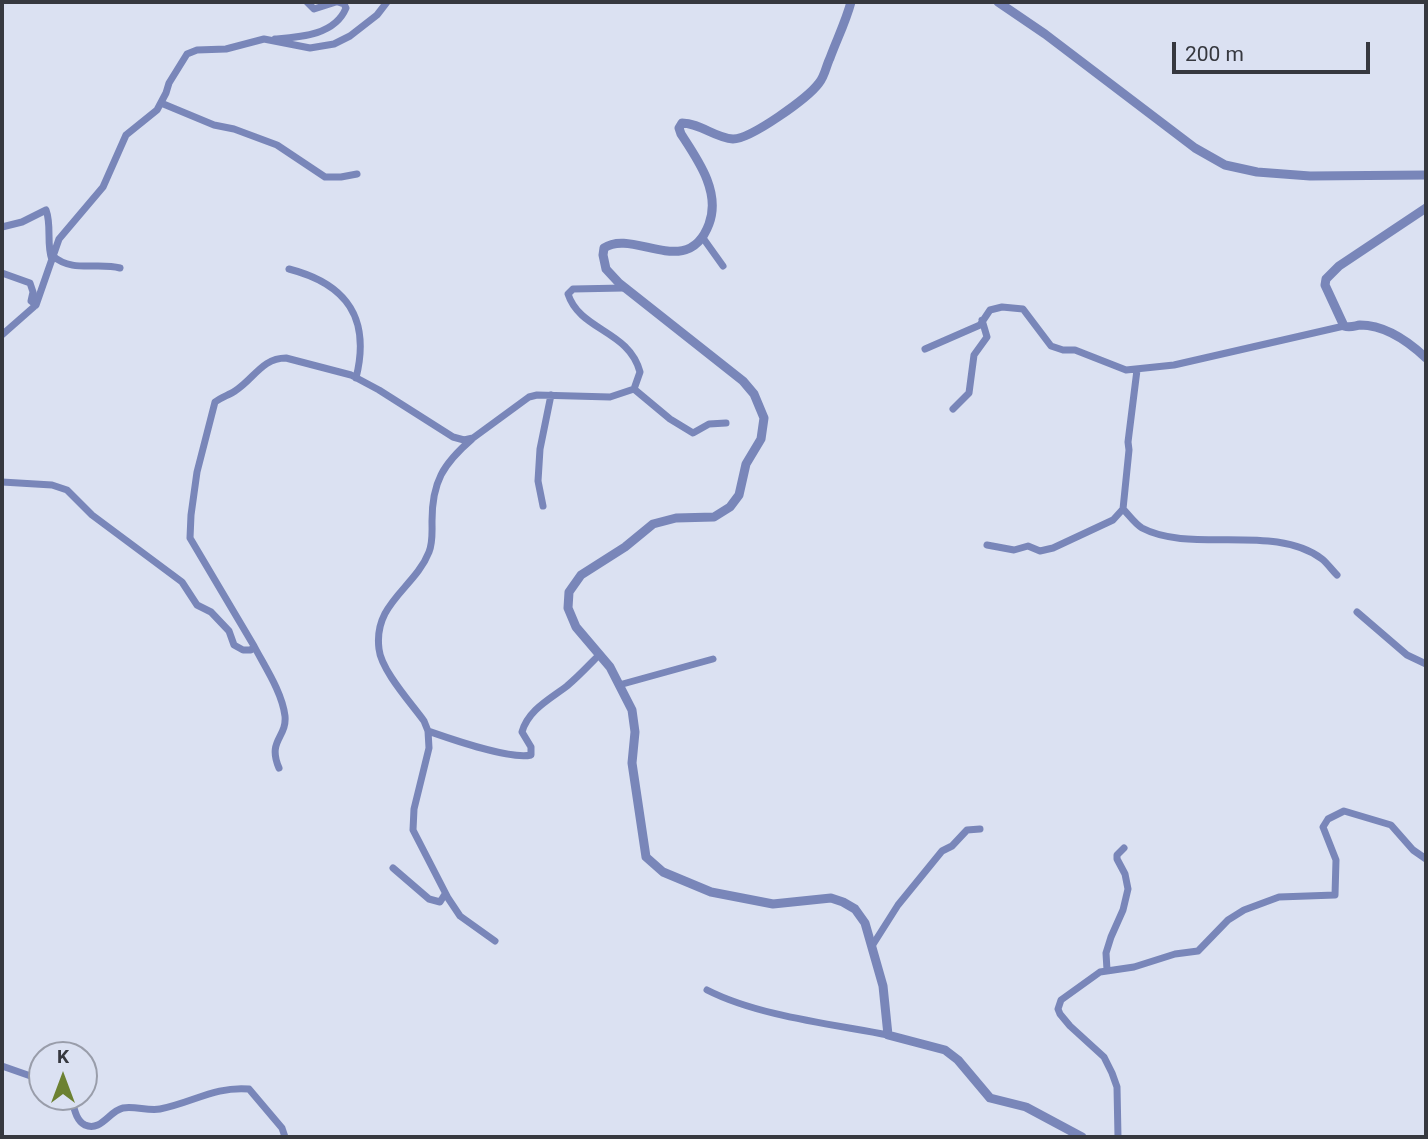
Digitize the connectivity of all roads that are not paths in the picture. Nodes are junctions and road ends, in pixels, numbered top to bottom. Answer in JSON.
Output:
{"nodes":[{"id":1,"x":307,"y":2,"type":"edge"},
{"id":2,"x":337,"y":2,"type":"edge"},
{"id":3,"x":387,"y":2,"type":"edge"},
{"id":4,"x":851,"y":2,"type":"edge"},
{"id":5,"x":998,"y":2,"type":"edge"},
{"id":6,"x":264,"y":39,"type":"junction"},
{"id":7,"x":161,"y":103,"type":"junction"},
{"id":8,"x":357,"y":174,"type":"dead end"},
{"id":9,"x":1426,"y":175,"type":"edge"},
{"id":10,"x":1426,"y":208,"type":"edge"},
{"id":11,"x":2,"y":227,"type":"edge"},
{"id":12,"x":703,"y":238,"type":"junction"},
{"id":13,"x":53,"y":259,"type":"junction"},
{"id":14,"x":723,"y":266,"type":"dead end"},
{"id":15,"x":120,"y":268,"type":"dead end"},
{"id":16,"x":289,"y":269,"type":"dead end"},
{"id":17,"x":2,"y":273,"type":"edge"},
{"id":18,"x":624,"y":288,"type":"junction"},
{"id":19,"x":36,"y":305,"type":"junction"},
{"id":20,"x":982,"y":320,"type":"junction"},
{"id":21,"x":1344,"y":326,"type":"junction"},
{"id":22,"x":2,"y":335,"type":"edge"},
{"id":23,"x":925,"y":349,"type":"dead end"},
{"id":24,"x":1426,"y":358,"type":"edge"},
{"id":25,"x":1137,"y":370,"type":"junction"},
{"id":26,"x":356,"y":378,"type":"junction"},
{"id":27,"x":634,"y":389,"type":"junction"},
{"id":28,"x":551,"y":395,"type":"junction"},
{"id":29,"x":953,"y":409,"type":"dead end"},
{"id":30,"x":726,"y":423,"type":"dead end"},
{"id":31,"x":473,"y":438,"type":"junction"},
{"id":32,"x":2,"y":482,"type":"edge"},
{"id":33,"x":543,"y":506,"type":"dead end"},
{"id":34,"x":1123,"y":509,"type":"junction"},
{"id":35,"x":987,"y":545,"type":"dead end"},
{"id":36,"x":1336,"y":575,"type":"dead end"},
{"id":37,"x":1357,"y":612,"type":"dead end"},
{"id":38,"x":254,"y":646,"type":"junction"},
{"id":39,"x":599,"y":655,"type":"junction"},
{"id":40,"x":713,"y":659,"type":"dead end"},
{"id":41,"x":1426,"y":664,"type":"edge"},
{"id":42,"x":619,"y":685,"type":"junction"},
{"id":43,"x":428,"y":732,"type":"junction"},
{"id":44,"x":279,"y":768,"type":"dead end"},
{"id":45,"x":980,"y":829,"type":"dead end"},
{"id":46,"x":1124,"y":848,"type":"dead end"},
{"id":47,"x":1426,"y":859,"type":"edge"},
{"id":48,"x":393,"y":868,"type":"dead end"},
{"id":49,"x":445,"y":894,"type":"junction"},
{"id":50,"x":495,"y":941,"type":"dead end"},
{"id":51,"x":872,"y":946,"type":"junction"},
{"id":52,"x":1107,"y":970,"type":"junction"},
{"id":53,"x":706,"y":990,"type":"dead end"},
{"id":54,"x":888,"y":1035,"type":"junction"},
{"id":55,"x":2,"y":1066,"type":"edge"},
{"id":56,"x":28,"y":1075,"type":"edge"},
{"id":57,"x":76,"y":1111,"type":"edge"},
{"id":58,"x":285,"y":1137,"type":"edge"},
{"id":59,"x":1082,"y":1137,"type":"edge"},
{"id":60,"x":1118,"y":1137,"type":"edge"}],
"edges":[{"from":1,"to":2,"type":"street"},
{"from":2,"to":6,"type":"street"},
{"from":3,"to":6,"type":"street"},
{"from":4,"to":12,"type":"street"},
{"from":5,"to":9,"type":"street"},
{"from":6,"to":7,"type":"street"},
{"from":7,"to":8,"type":"street"},
{"from":7,"to":13,"type":"street"},
{"from":10,"to":21,"type":"street"},
{"from":11,"to":13,"type":"street"},
{"from":12,"to":14,"type":"street"},
{"from":12,"to":18,"type":"street"},
{"from":13,"to":15,"type":"street"},
{"from":13,"to":19,"type":"street"},
{"from":16,"to":26,"type":"street"},
{"from":17,"to":19,"type":"street"},
{"from":18,"to":27,"type":"street"},
{"from":18,"to":39,"type":"street"},
{"from":19,"to":22,"type":"street"},
{"from":20,"to":23,"type":"street"},
{"from":20,"to":25,"type":"street"},
{"from":20,"to":29,"type":"street"},
{"from":21,"to":24,"type":"street"},
{"from":21,"to":25,"type":"street"},
{"from":25,"to":34,"type":"street"},
{"from":26,"to":31,"type":"street"},
{"from":26,"to":38,"type":"street"},
{"from":27,"to":28,"type":"street"},
{"from":27,"to":30,"type":"street"},
{"from":28,"to":31,"type":"street"},
{"from":28,"to":33,"type":"street"},
{"from":31,"to":43,"type":"street"},
{"from":32,"to":38,"type":"street"},
{"from":34,"to":35,"type":"street"},
{"from":34,"to":36,"type":"street"},
{"from":37,"to":41,"type":"street"},
{"from":38,"to":44,"type":"street"},
{"from":39,"to":42,"type":"street"},
{"from":39,"to":43,"type":"street"},
{"from":40,"to":42,"type":"street"},
{"from":42,"to":51,"type":"street"},
{"from":43,"to":49,"type":"street"},
{"from":45,"to":51,"type":"street"},
{"from":46,"to":52,"type":"street"},
{"from":47,"to":52,"type":"street"},
{"from":48,"to":49,"type":"street"},
{"from":49,"to":50,"type":"street"},
{"from":51,"to":54,"type":"street"},
{"from":52,"to":60,"type":"street"},
{"from":53,"to":54,"type":"street"},
{"from":54,"to":59,"type":"street"},
{"from":55,"to":56,"type":"street"},
{"from":57,"to":58,"type":"street"}]}
